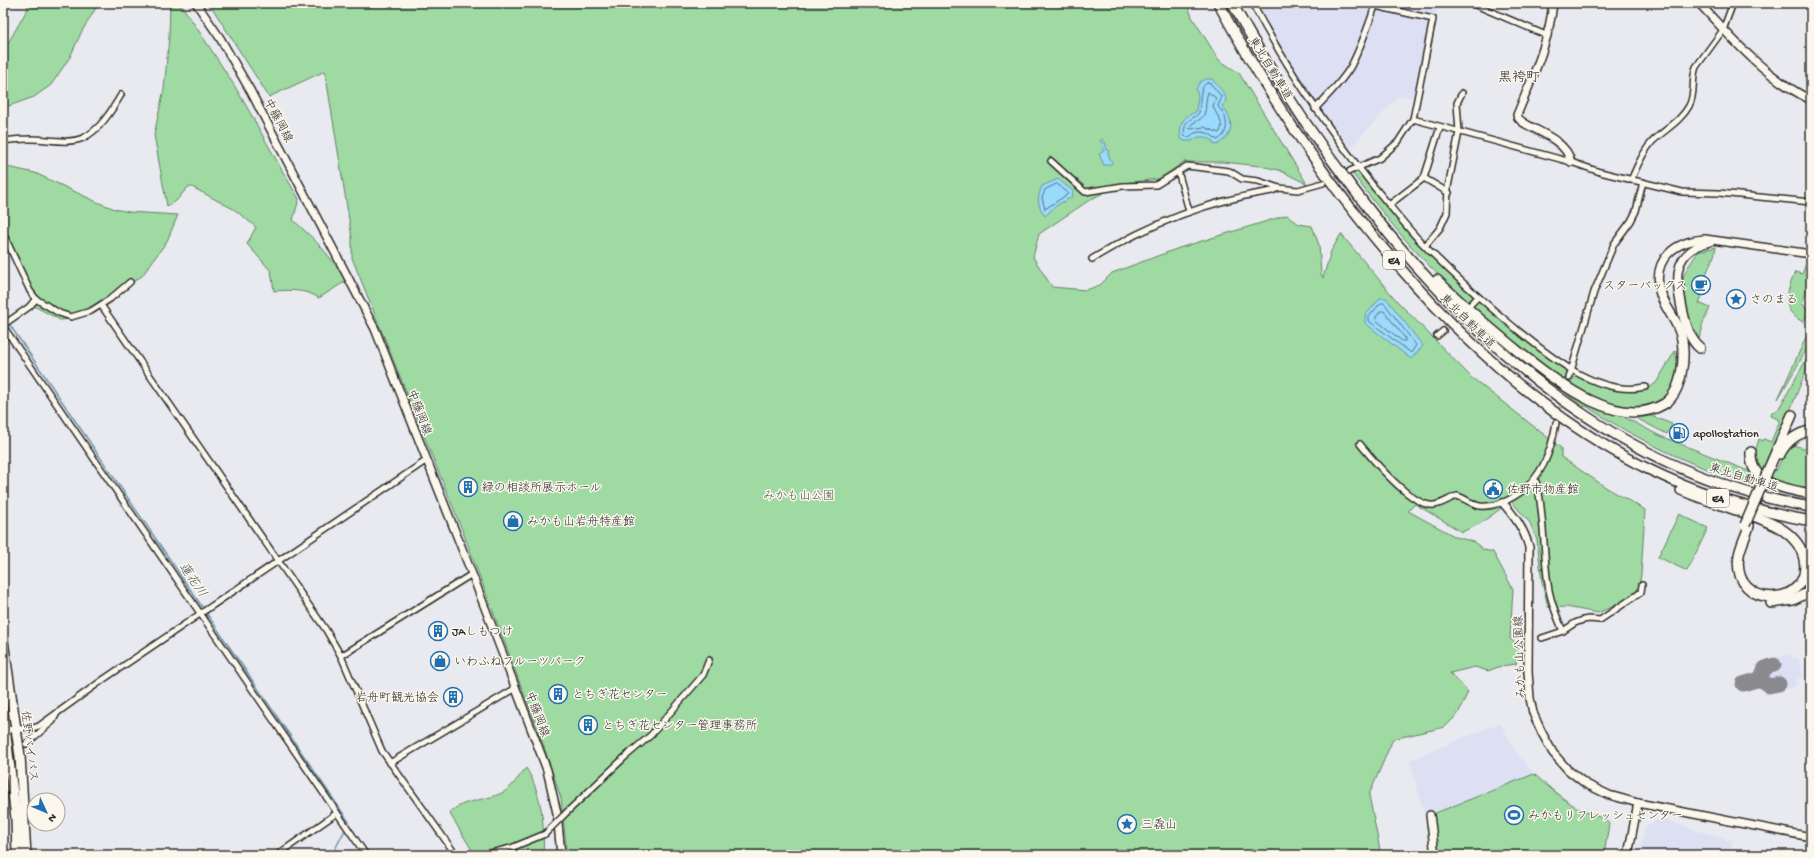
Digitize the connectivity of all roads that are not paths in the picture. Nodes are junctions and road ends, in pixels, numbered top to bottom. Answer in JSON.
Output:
{"nodes":[{"id":1,"x":196,"y":3,"type":"edge"},
{"id":2,"x":1218,"y":3,"type":"edge"},
{"id":3,"x":1232,"y":3,"type":"edge"},
{"id":4,"x":1252,"y":3,"type":"edge"},
{"id":5,"x":1471,"y":3,"type":"edge"},
{"id":6,"x":1553,"y":3,"type":"edge"},
{"id":7,"x":1699,"y":3,"type":"edge"},
{"id":8,"x":1733,"y":3,"type":"edge"},
{"id":9,"x":1375,"y":5,"type":"edge"},
{"id":10,"x":1723,"y":30,"type":"junction"},
{"id":11,"x":1548,"y":36,"type":"junction"},
{"id":12,"x":1462,"y":93,"type":"dead end"},
{"id":13,"x":121,"y":95,"type":"dead end"},
{"id":14,"x":1811,"y":100,"type":"edge"},
{"id":15,"x":1315,"y":108,"type":"junction"},
{"id":16,"x":1413,"y":119,"type":"junction"},
{"id":17,"x":1440,"y":127,"type":"junction"},
{"id":18,"x":1459,"y":132,"type":"junction"},
{"id":19,"x":3,"y":141,"type":"edge"},
{"id":20,"x":1050,"y":161,"type":"dead end"},
{"id":21,"x":1571,"y":162,"type":"junction"},
{"id":22,"x":1359,"y":168,"type":"junction"},
{"id":23,"x":1178,"y":171,"type":"junction"},
{"id":24,"x":1350,"y":171,"type":"tunnel mouth"},
{"id":25,"x":1424,"y":178,"type":"junction"},
{"id":26,"x":1631,"y":180,"type":"junction"},
{"id":27,"x":1643,"y":182,"type":"junction"},
{"id":28,"x":1323,"y":183,"type":"tunnel mouth"},
{"id":29,"x":1279,"y":188,"type":"junction"},
{"id":30,"x":1449,"y":193,"type":"junction"},
{"id":31,"x":1811,"y":202,"type":"edge"},
{"id":32,"x":1389,"y":205,"type":"junction"},
{"id":33,"x":1189,"y":211,"type":"junction"},
{"id":34,"x":3,"y":233,"type":"edge"},
{"id":35,"x":1714,"y":242,"type":"junction"},
{"id":36,"x":1425,"y":246,"type":"junction"},
{"id":37,"x":1406,"y":254,"type":"junction"},
{"id":38,"x":1811,"y":254,"type":"edge"},
{"id":39,"x":1092,"y":259,"type":"dead end"},
{"id":40,"x":130,"y":282,"type":"dead end"},
{"id":41,"x":1678,"y":282,"type":"joint"},
{"id":42,"x":1660,"y":291,"type":"joint"},
{"id":43,"x":1478,"y":297,"type":"junction"},
{"id":44,"x":36,"y":299,"type":"junction"},
{"id":45,"x":101,"y":305,"type":"junction"},
{"id":46,"x":1470,"y":305,"type":"dead end"},
{"id":47,"x":3,"y":325,"type":"edge"},
{"id":48,"x":1443,"y":331,"type":"tunnel mouth"},
{"id":49,"x":1438,"y":336,"type":"dead end"},
{"id":50,"x":1700,"y":348,"type":"dead end"},
{"id":51,"x":1571,"y":370,"type":"junction"},
{"id":52,"x":1569,"y":378,"type":"tunnel mouth"},
{"id":53,"x":1645,"y":387,"type":"dead end"},
{"id":54,"x":1792,"y":415,"type":"dead end"},
{"id":55,"x":1556,"y":423,"type":"tunnel mouth"},
{"id":56,"x":1811,"y":431,"type":"edge"},
{"id":57,"x":1360,"y":444,"type":"dead end"},
{"id":58,"x":1751,"y":452,"type":"dead end"},
{"id":59,"x":427,"y":460,"type":"junction"},
{"id":60,"x":1631,"y":460,"type":"junction"},
{"id":61,"x":1772,"y":469,"type":"junction"},
{"id":62,"x":1535,"y":480,"type":"junction"},
{"id":63,"x":1811,"y":494,"type":"edge"},
{"id":64,"x":1503,"y":503,"type":"junction"},
{"id":65,"x":1811,"y":507,"type":"edge"},
{"id":66,"x":1811,"y":521,"type":"edge"},
{"id":67,"x":1747,"y":526,"type":"junction"},
{"id":68,"x":279,"y":561,"type":"junction"},
{"id":69,"x":472,"y":574,"type":"junction"},
{"id":70,"x":1642,"y":585,"type":"dead end"},
{"id":71,"x":1811,"y":591,"type":"edge"},
{"id":72,"x":202,"y":614,"type":"junction"},
{"id":73,"x":1563,"y":631,"type":"junction"},
{"id":74,"x":1542,"y":638,"type":"dead end"},
{"id":75,"x":3,"y":641,"type":"edge"},
{"id":76,"x":341,"y":656,"type":"junction"},
{"id":77,"x":709,"y":660,"type":"dead end"},
{"id":78,"x":516,"y":688,"type":"junction"},
{"id":79,"x":3,"y":712,"type":"edge"},
{"id":80,"x":57,"y":712,"type":"junction"},
{"id":81,"x":16,"y":729,"type":"junction"},
{"id":82,"x":4,"y":730,"type":"edge"},
{"id":83,"x":26,"y":744,"type":"dead end"},
{"id":84,"x":390,"y":763,"type":"junction"},
{"id":85,"x":1638,"y":803,"type":"junction"},
{"id":86,"x":337,"y":813,"type":"junction"},
{"id":87,"x":1430,"y":814,"type":"dead end"},
{"id":88,"x":1811,"y":837,"type":"edge"},
{"id":89,"x":17,"y":855,"type":"edge"},
{"id":90,"x":26,"y":855,"type":"edge"},
{"id":91,"x":277,"y":855,"type":"edge"},
{"id":92,"x":366,"y":855,"type":"edge"},
{"id":93,"x":456,"y":855,"type":"edge"},
{"id":94,"x":483,"y":855,"type":"edge"},
{"id":95,"x":561,"y":855,"type":"edge"},
{"id":96,"x":1435,"y":855,"type":"edge"},
{"id":97,"x":1628,"y":855,"type":"edge"}],
"edges":[{"from":1,"to":59,"type":"main road","name":"中藤岡線"},
{"from":2,"to":60,"type":"highway","name":"東北自動車道","number":"E4"},
{"from":3,"to":37,"type":"highway","name":"東北自動車道","number":"E4"},
{"from":4,"to":15,"type":"street"},
{"from":5,"to":11,"type":"street"},
{"from":6,"to":11,"type":"main road"},
{"from":7,"to":10,"type":"main road"},
{"from":8,"to":10,"type":"street"},
{"from":9,"to":15,"type":"street"},
{"from":9,"to":16,"type":"street"},
{"from":10,"to":14,"type":"main road"},
{"from":10,"to":26,"type":"street"},
{"from":11,"to":21,"type":"main road"},
{"from":12,"to":18,"type":"street"},
{"from":13,"to":19,"type":"street"},
{"from":15,"to":22,"type":"street"},
{"from":16,"to":17,"type":"street"},
{"from":16,"to":22,"type":"street"},
{"from":17,"to":18,"type":"street"},
{"from":17,"to":25,"type":"street"},
{"from":18,"to":21,"type":"street"},
{"from":18,"to":30,"type":"street"},
{"from":20,"to":23,"type":"street"},
{"from":21,"to":26,"type":"street"},
{"from":22,"to":24,"type":"street"},
{"from":22,"to":32,"type":"street"},
{"from":23,"to":29,"type":"street"},
{"from":23,"to":33,"type":"street"},
{"from":25,"to":30,"type":"street"},
{"from":25,"to":32,"type":"street"},
{"from":26,"to":27,"type":"street"},
{"from":27,"to":31,"type":"street"},
{"from":27,"to":51,"type":"street"},
{"from":28,"to":29,"type":"street"},
{"from":29,"to":33,"type":"street"},
{"from":30,"to":36,"type":"street"},
{"from":32,"to":36,"type":"street"},
{"from":33,"to":39,"type":"street"},
{"from":34,"to":44,"type":"street"},
{"from":35,"to":38,"type":"main road"},
{"from":35,"to":41,"type":"main road"},
{"from":35,"to":42,"type":"main road"},
{"from":36,"to":43,"type":"street"},
{"from":37,"to":42,"type":"highway"},
{"from":37,"to":65,"type":"highway","name":"東北自動車道","number":"E4"},
{"from":40,"to":45,"type":"street"},
{"from":41,"to":50,"type":"highway"},
{"from":43,"to":46,"type":"street"},
{"from":43,"to":51,"type":"street"},
{"from":44,"to":45,"type":"street"},
{"from":44,"to":47,"type":"street"},
{"from":45,"to":68,"type":"street"},
{"from":47,"to":72,"type":"street"},
{"from":48,"to":49,"type":"street"},
{"from":51,"to":52,"type":"street"},
{"from":51,"to":53,"type":"street"},
{"from":54,"to":61,"type":"highway"},
{"from":55,"to":62,"type":"street"},
{"from":56,"to":61,"type":"highway"},
{"from":57,"to":64,"type":"street"},
{"from":58,"to":63,"type":"highway"},
{"from":59,"to":68,"type":"street"},
{"from":59,"to":69,"type":"main road","name":"中藤岡線"},
{"from":60,"to":66,"type":"highway","name":"東北自動車道","number":"E4"},
{"from":60,"to":67,"type":"highway"},
{"from":61,"to":67,"type":"highway"},
{"from":62,"to":64,"type":"street"},
{"from":62,"to":73,"type":"street"},
{"from":64,"to":85,"type":"main road","name":"みかも山公園線"},
{"from":67,"to":71,"type":"highway"},
{"from":68,"to":72,"type":"street"},
{"from":68,"to":76,"type":"street"},
{"from":69,"to":76,"type":"street"},
{"from":69,"to":78,"type":"main road","name":"中藤岡線"},
{"from":70,"to":73,"type":"street"},
{"from":72,"to":80,"type":"street"},
{"from":72,"to":86,"type":"street"},
{"from":73,"to":74,"type":"street"},
{"from":75,"to":81,"type":"highway","name":"佐野バイパス"},
{"from":76,"to":84,"type":"street"},
{"from":77,"to":94,"type":"street","bridge":true},
{"from":78,"to":84,"type":"street"},
{"from":78,"to":95,"type":"main road","name":"中藤岡線"},
{"from":79,"to":82,"type":"highway","name":"佐野バイパス"},
{"from":80,"to":81,"type":"street"},
{"from":80,"to":83,"type":"street"},
{"from":81,"to":82,"type":"street"},
{"from":81,"to":90,"type":"highway","name":"佐野バイパス"},
{"from":82,"to":89,"type":"highway","name":"佐野バイパス"},
{"from":84,"to":93,"type":"street"},
{"from":85,"to":88,"type":"main road","name":"みかも山公園線"},
{"from":85,"to":97,"type":"main road"},
{"from":86,"to":91,"type":"street"},
{"from":86,"to":92,"type":"street"},
{"from":87,"to":96,"type":"main road"}]}
